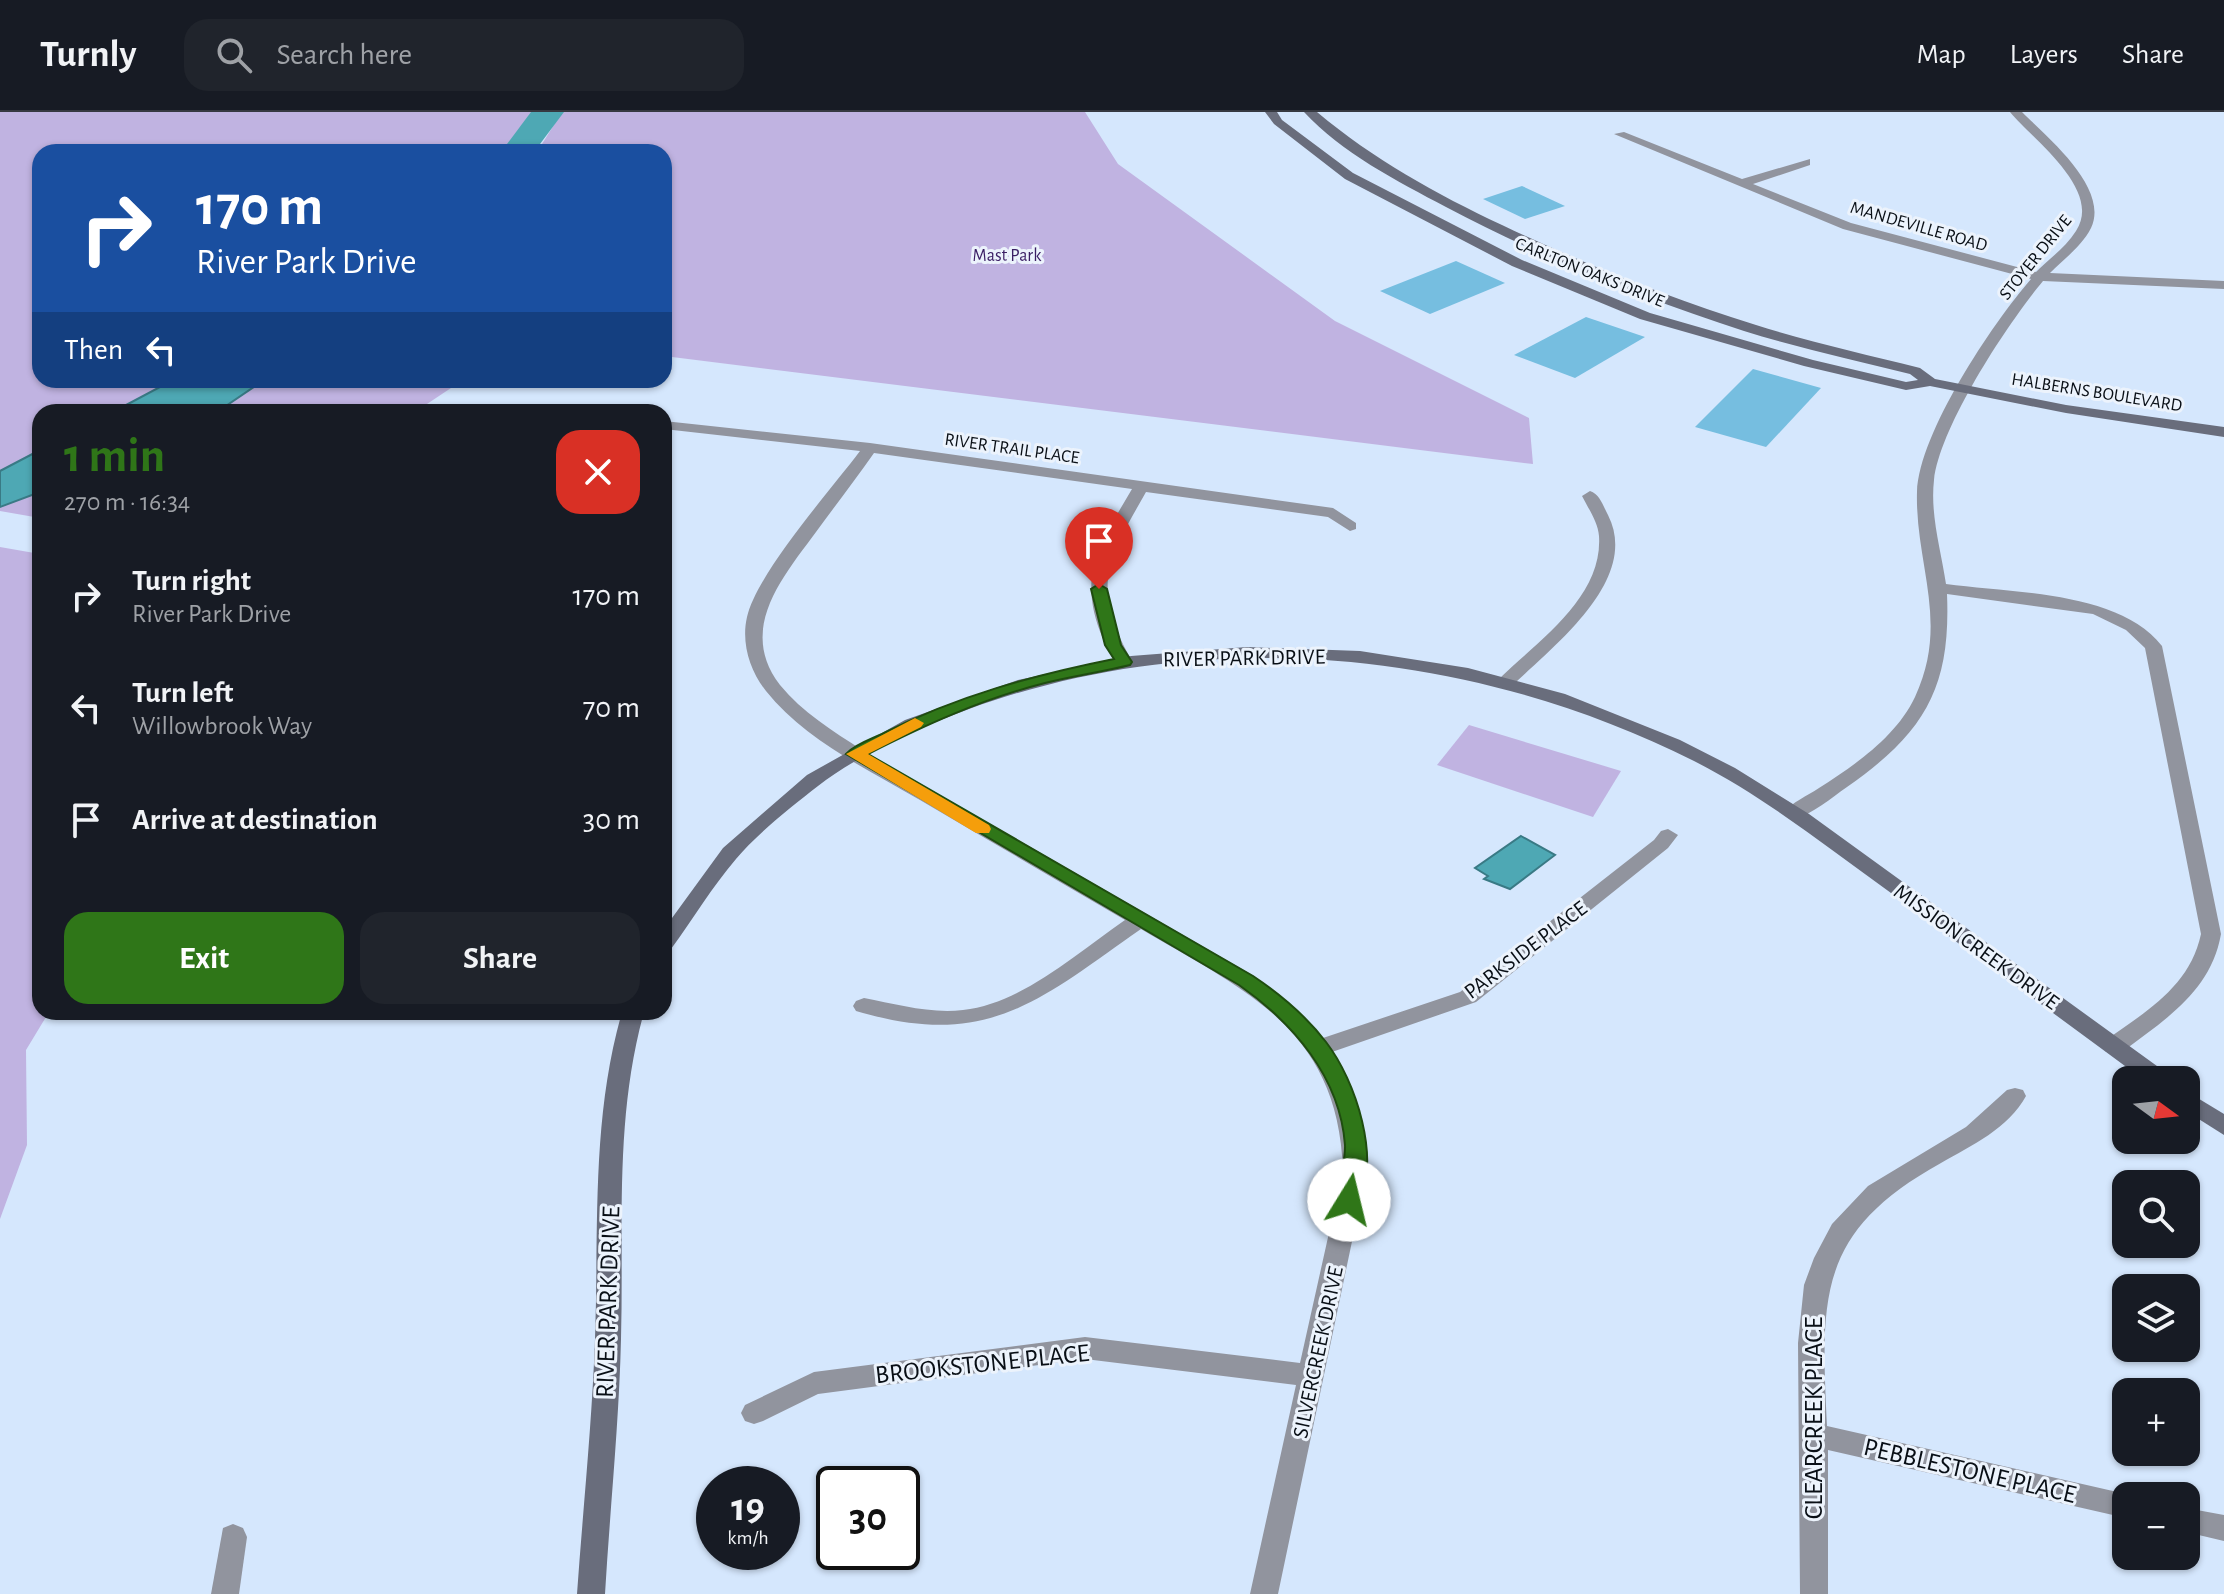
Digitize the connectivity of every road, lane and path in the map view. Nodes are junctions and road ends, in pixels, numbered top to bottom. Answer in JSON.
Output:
{"nodes":[{"id":1,"x":1271,"y":112,"type":"edge"},
{"id":2,"x":1310,"y":112,"type":"edge"},
{"id":3,"x":2016,"y":112,"type":"edge"},
{"id":4,"x":1620,"y":134,"type":"dead end"},
{"id":5,"x":1806,"y":162,"type":"dead end"},
{"id":6,"x":1743,"y":183,"type":"junction"},
{"id":7,"x":2039,"y":277,"type":"junction"},
{"id":8,"x":2224,"y":285,"type":"edge"},
{"id":9,"x":1930,"y":382,"type":"junction"},
{"id":10,"x":1964,"y":390,"type":"junction"},
{"id":11,"x":672,"y":426,"type":"edge"},
{"id":12,"x":2224,"y":432,"type":"edge"},
{"id":13,"x":870,"y":448,"type":"junction"},
{"id":14,"x":1141,"y":487,"type":"junction"},
{"id":15,"x":1590,"y":496,"type":"dead end"},
{"id":16,"x":1350,"y":526,"type":"dead end"},
{"id":17,"x":1938,"y":588,"type":"junction"},
{"id":18,"x":1124,"y":662,"type":"junction"},
{"id":19,"x":1506,"y":682,"type":"junction"},
{"id":20,"x":855,"y":754,"type":"junction"},
{"id":21,"x":1794,"y":813,"type":"junction"},
{"id":22,"x":1668,"y":835,"type":"dead end"},
{"id":23,"x":1140,"y":920,"type":"junction"},
{"id":24,"x":672,"y":931,"type":"edge"},
{"id":25,"x":864,"y":1006,"type":"dead end"},
{"id":26,"x":631,"y":1020,"type":"edge"},
{"id":27,"x":2114,"y":1046,"type":"junction"},
{"id":28,"x":1319,"y":1048,"type":"junction"},
{"id":29,"x":2141,"y":1066,"type":"edge"},
{"id":30,"x":2015,"y":1096,"type":"dead end"},
{"id":31,"x":2200,"y":1109,"type":"edge"},
{"id":32,"x":2224,"y":1126,"type":"edge"},
{"id":33,"x":1313,"y":1376,"type":"junction"},
{"id":34,"x":754,"y":1413,"type":"dead end"},
{"id":35,"x":1814,"y":1435,"type":"junction"},
{"id":36,"x":2112,"y":1503,"type":"edge"},
{"id":37,"x":2200,"y":1523,"type":"edge"},
{"id":38,"x":2224,"y":1528,"type":"edge"},
{"id":39,"x":233,"y":1537,"type":"dead end"},
{"id":40,"x":225,"y":1594,"type":"edge"},
{"id":41,"x":591,"y":1594,"type":"edge"},
{"id":42,"x":1264,"y":1594,"type":"edge"},
{"id":43,"x":1814,"y":1594,"type":"edge"}],
"edges":[{"from":1,"to":9,"type":"main road","name":"CARLTON OAKS DRIVE"},
{"from":2,"to":9,"type":"main road","name":"CARLTON OAKS DRIVE"},
{"from":3,"to":7,"type":"street","name":"STOYER DRIVE"},
{"from":4,"to":6,"type":"street","name":"MANDEVILLE ROAD"},
{"from":5,"to":6,"type":"street"},
{"from":6,"to":7,"type":"street","name":"MANDEVILLE ROAD"},
{"from":7,"to":8,"type":"street","name":"MANDEVILLE ROAD"},
{"from":7,"to":10,"type":"street","name":"STOYER DRIVE"},
{"from":9,"to":10,"type":"main road","name":"CARLTON OAKS DRIVE"},
{"from":10,"to":12,"type":"main road","name":"HALBERNS BOULEVARD"},
{"from":10,"to":17,"type":"street","name":"STOYER DRIVE"},
{"from":11,"to":13,"type":"street","name":"RIVER TRAIL PLACE"},
{"from":13,"to":14,"type":"street","name":"RIVER TRAIL PLACE"},
{"from":13,"to":20,"type":"street","name":"SILVERCREEK DRIVE"},
{"from":14,"to":16,"type":"street","name":"RIVER TRAIL PLACE"},
{"from":14,"to":18,"type":"street"},
{"from":15,"to":19,"type":"street"},
{"from":17,"to":21,"type":"street","name":"STOYER DRIVE"},
{"from":17,"to":27,"type":"street"},
{"from":18,"to":19,"type":"main road","name":"RIVER PARK DRIVE"},
{"from":18,"to":20,"type":"main road","name":"RIVER PARK DRIVE"},
{"from":19,"to":21,"type":"main road","name":"RIVER PARK DRIVE"},
{"from":20,"to":23,"type":"street","name":"SILVERCREEK DRIVE"},
{"from":20,"to":24,"type":"main road","name":"RIVER PARK DRIVE"},
{"from":21,"to":27,"type":"main road","name":"MISSION CREEK DRIVE"},
{"from":22,"to":28,"type":"street","name":"PARKSIDE PLACE"},
{"from":23,"to":25,"type":"street"},
{"from":23,"to":28,"type":"street","name":"SILVERCREEK DRIVE"},
{"from":26,"to":41,"type":"main road","name":"RIVER PARK DRIVE"},
{"from":27,"to":29,"type":"main road","name":"MISSION CREEK DRIVE"},
{"from":28,"to":33,"type":"street","name":"SILVERCREEK DRIVE"},
{"from":30,"to":35,"type":"street","name":"CLEARCREEK PLACE"},
{"from":31,"to":32,"type":"main road"},
{"from":33,"to":34,"type":"street","name":"BROOKSTONE PLACE"},
{"from":33,"to":42,"type":"street","name":"SILVERCREEK DRIVE"},
{"from":35,"to":36,"type":"street","name":"PEBBLESTONE PLACE"},
{"from":35,"to":43,"type":"street","name":"CLEARCREEK PLACE"},
{"from":37,"to":38,"type":"street"},
{"from":39,"to":40,"type":"street"}]}
